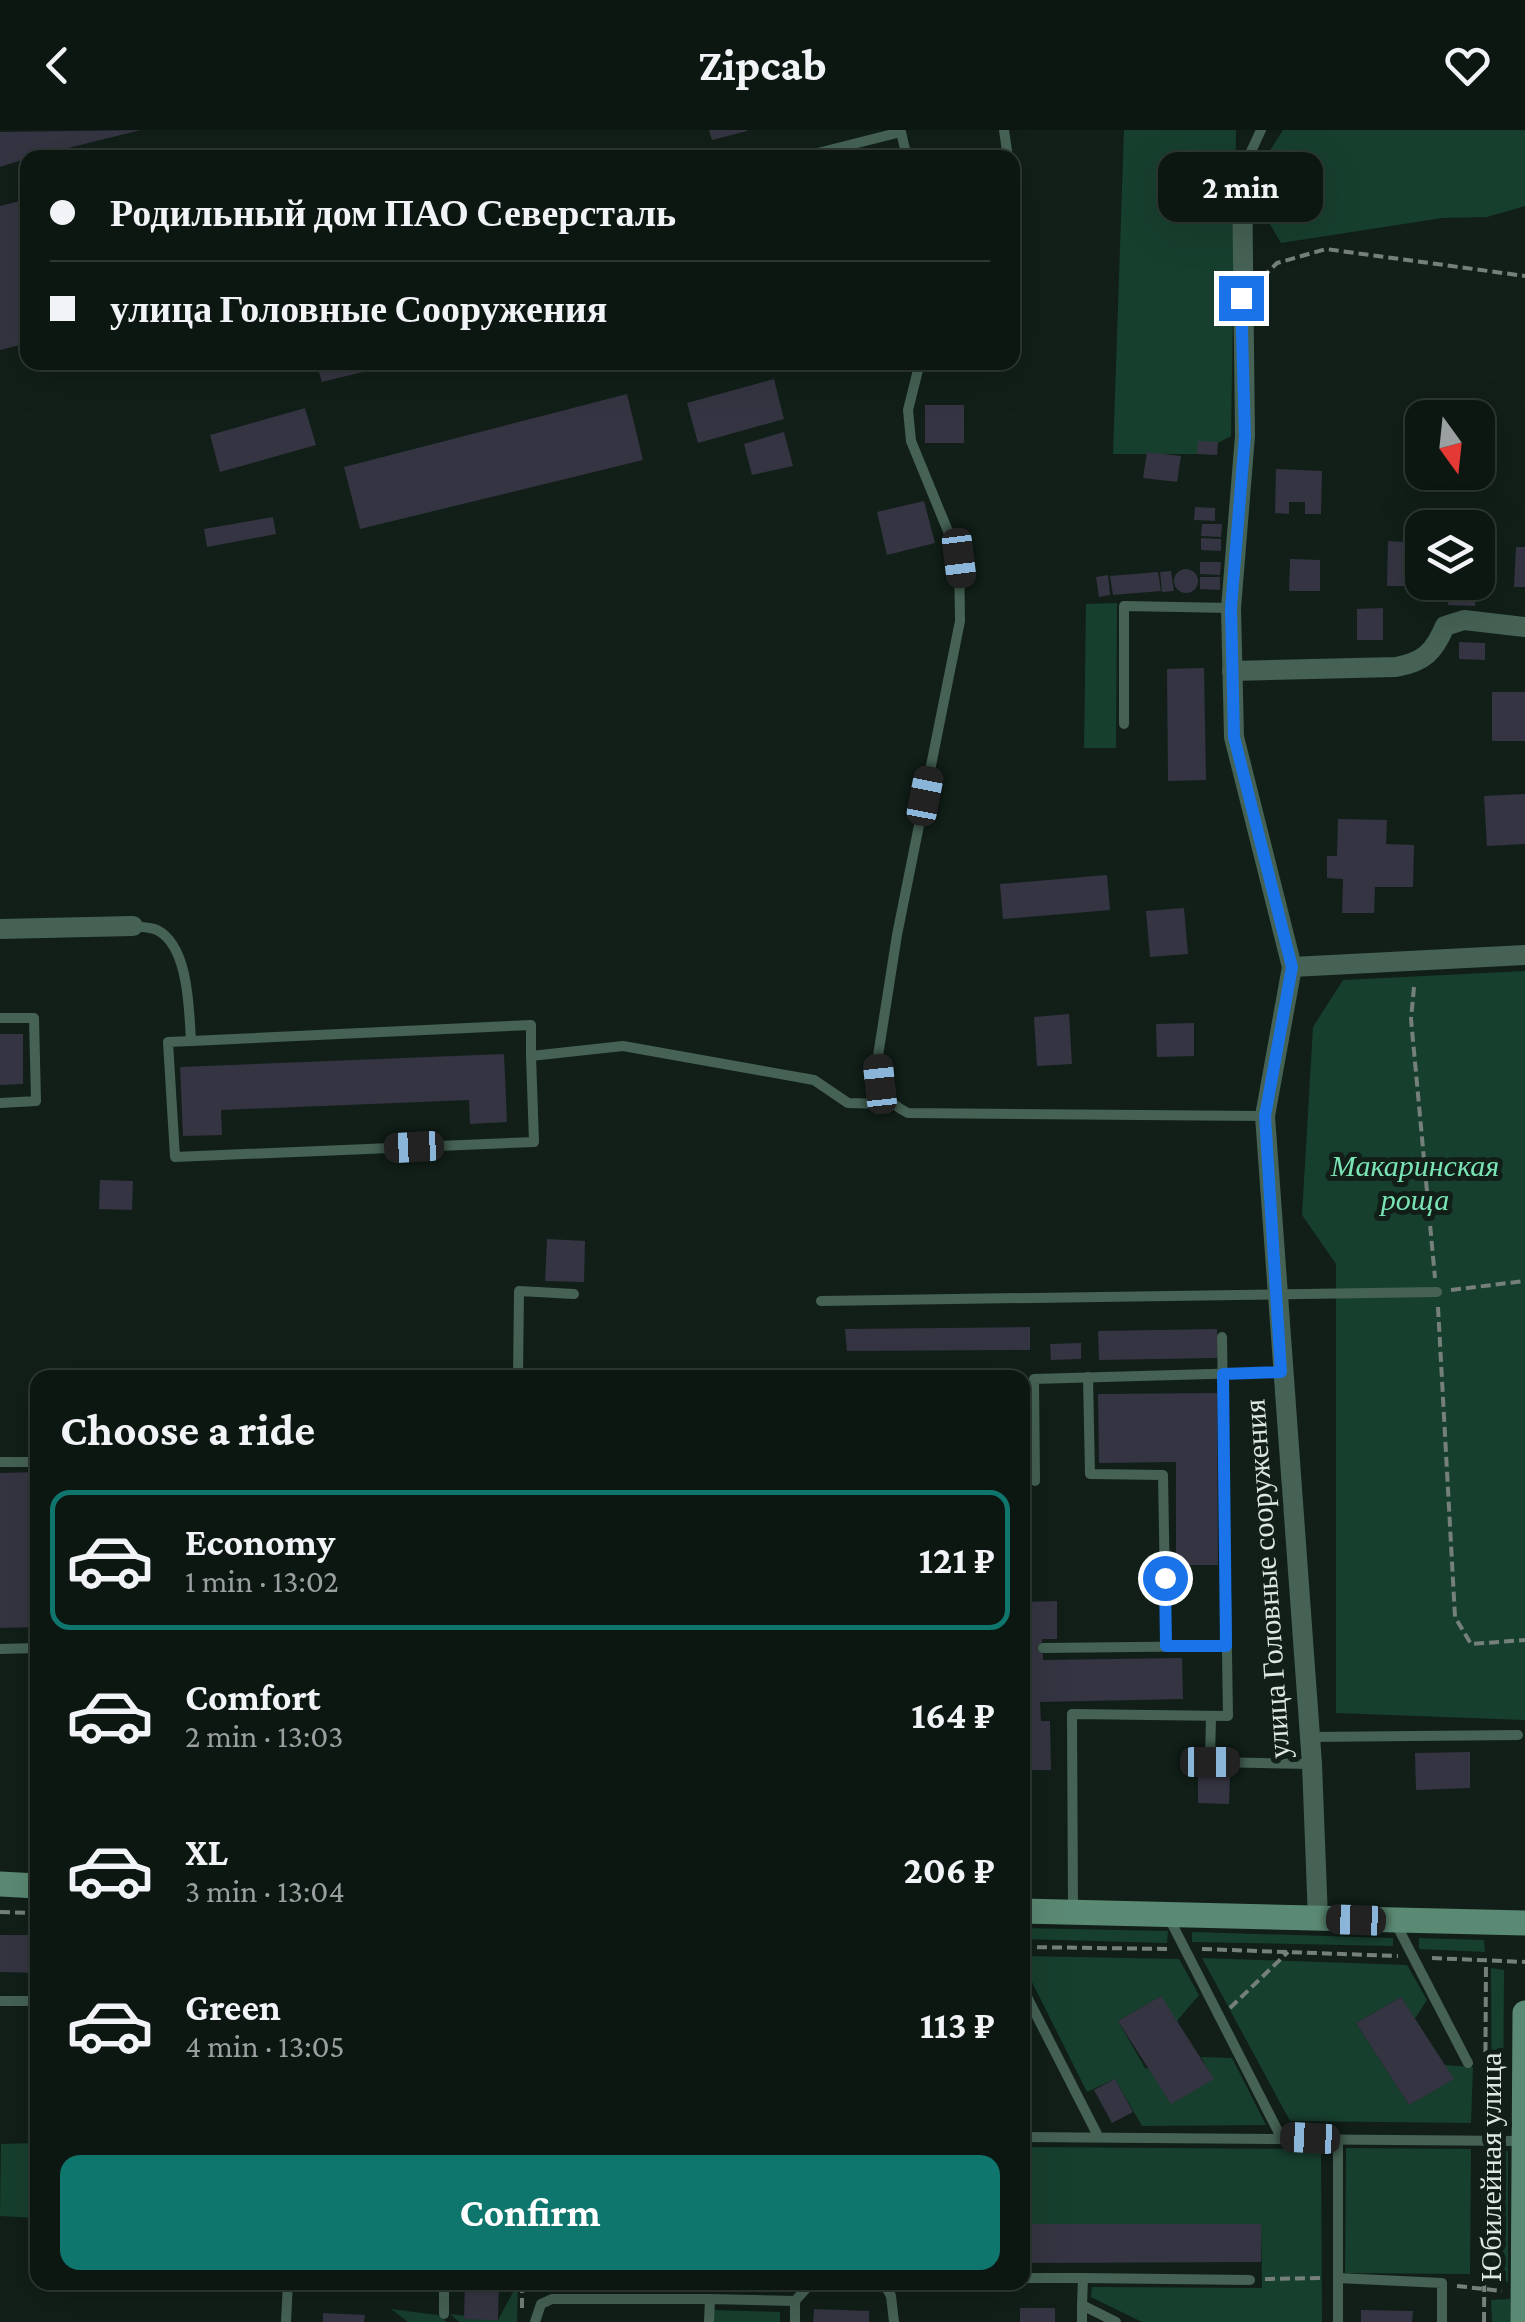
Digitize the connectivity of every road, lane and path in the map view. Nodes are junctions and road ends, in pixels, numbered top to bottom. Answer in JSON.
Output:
{"nodes":[{"id":1,"x":1261,"y":130,"type":"edge"},
{"id":2,"x":830,"y":150,"type":"edge"},
{"id":3,"x":905,"y":150,"type":"edge"},
{"id":4,"x":1242,"y":171,"type":"joint"},
{"id":5,"x":1525,"y":276,"type":"edge"},
{"id":6,"x":1241,"y":298,"type":"junction"},
{"id":7,"x":920,"y":370,"type":"edge"},
{"id":8,"x":1231,"y":608,"type":"junction"},
{"id":9,"x":1525,"y":628,"type":"edge"},
{"id":10,"x":1232,"y":671,"type":"junction"},
{"id":11,"x":1124,"y":724,"type":"dead end"},
{"id":12,"x":134,"y":926,"type":"joint"},
{"id":13,"x":0,"y":929,"type":"edge"},
{"id":14,"x":1525,"y":955,"type":"edge"},
{"id":15,"x":1292,"y":967,"type":"junction"},
{"id":16,"x":1414,"y":986,"type":"dead end"},
{"id":17,"x":0,"y":1018,"type":"edge"},
{"id":18,"x":191,"y":1041,"type":"junction"},
{"id":19,"x":531,"y":1056,"type":"junction"},
{"id":20,"x":0,"y":1103,"type":"edge"},
{"id":21,"x":889,"y":1104,"type":"junction"},
{"id":22,"x":1265,"y":1116,"type":"junction"},
{"id":23,"x":1525,"y":1281,"type":"edge"},
{"id":24,"x":1437,"y":1292,"type":"junction"},
{"id":25,"x":574,"y":1294,"type":"dead end"},
{"id":26,"x":1276,"y":1296,"type":"junction"},
{"id":27,"x":822,"y":1301,"type":"dead end"},
{"id":28,"x":1222,"y":1337,"type":"dead end"},
{"id":29,"x":518,"y":1370,"type":"edge"},
{"id":30,"x":1281,"y":1372,"type":"junction"},
{"id":31,"x":1223,"y":1374,"type":"junction"},
{"id":32,"x":1088,"y":1378,"type":"junction"},
{"id":33,"x":0,"y":1462,"type":"edge"},
{"id":34,"x":30,"y":1462,"type":"edge"},
{"id":35,"x":1035,"y":1481,"type":"dead end"},
{"id":36,"x":1525,"y":1640,"type":"edge"},
{"id":37,"x":1166,"y":1646,"type":"junction"},
{"id":38,"x":1226,"y":1646,"type":"junction"},
{"id":39,"x":30,"y":1648,"type":"edge"},
{"id":40,"x":1042,"y":1648,"type":"dead end"},
{"id":41,"x":0,"y":1649,"type":"edge"},
{"id":42,"x":1211,"y":1716,"type":"junction"},
{"id":43,"x":1518,"y":1735,"type":"dead end"},
{"id":44,"x":1310,"y":1737,"type":"junction"},
{"id":45,"x":1312,"y":1764,"type":"junction"},
{"id":46,"x":0,"y":1884,"type":"edge"},
{"id":47,"x":30,"y":1886,"type":"edge"},
{"id":48,"x":1030,"y":1911,"type":"edge"},
{"id":49,"x":0,"y":1912,"type":"edge"},
{"id":50,"x":30,"y":1912,"type":"edge"},
{"id":51,"x":1073,"y":1912,"type":"junction"},
{"id":52,"x":1167,"y":1914,"type":"junction"},
{"id":53,"x":1318,"y":1919,"type":"junction"},
{"id":54,"x":1394,"y":1920,"type":"junction"},
{"id":55,"x":1525,"y":1923,"type":"edge"},
{"id":56,"x":1030,"y":1947,"type":"edge"},
{"id":57,"x":1186,"y":1949,"type":"junction"},
{"id":58,"x":1288,"y":1952,"type":"junction"},
{"id":59,"x":1412,"y":1956,"type":"junction"},
{"id":60,"x":1525,"y":1962,"type":"edge"},
{"id":61,"x":0,"y":2001,"type":"edge"},
{"id":62,"x":30,"y":2001,"type":"edge"},
{"id":63,"x":1030,"y":2003,"type":"edge"},
{"id":64,"x":1525,"y":2013,"type":"edge"},
{"id":65,"x":1220,"y":2017,"type":"junction"},
{"id":66,"x":1468,"y":2063,"type":"dead end"},
{"id":67,"x":1098,"y":2136,"type":"junction"},
{"id":68,"x":1030,"y":2137,"type":"edge"},
{"id":69,"x":1281,"y":2137,"type":"junction"},
{"id":70,"x":1338,"y":2140,"type":"junction"},
{"id":71,"x":1522,"y":2142,"type":"junction"},
{"id":72,"x":1030,"y":2278,"type":"edge"},
{"id":73,"x":1083,"y":2278,"type":"junction"},
{"id":74,"x":1338,"y":2278,"type":"junction"},
{"id":75,"x":1267,"y":2279,"type":"dead end"},
{"id":76,"x":1250,"y":2280,"type":"dead end"},
{"id":77,"x":1442,"y":2283,"type":"junction"},
{"id":78,"x":288,"y":2290,"type":"edge"},
{"id":79,"x":444,"y":2290,"type":"edge"},
{"id":80,"x":522,"y":2290,"type":"edge"},
{"id":81,"x":805,"y":2290,"type":"edge"},
{"id":82,"x":888,"y":2290,"type":"edge"},
{"id":83,"x":1523,"y":2292,"type":"edge"},
{"id":84,"x":710,"y":2299,"type":"junction"},
{"id":85,"x":795,"y":2301,"type":"junction"},
{"id":86,"x":1082,"y":2305,"type":"junction"},
{"id":87,"x":444,"y":2314,"type":"dead end"},
{"id":88,"x":286,"y":2322,"type":"edge"},
{"id":89,"x":521,"y":2322,"type":"edge"},
{"id":90,"x":535,"y":2322,"type":"edge"},
{"id":91,"x":709,"y":2322,"type":"edge"},
{"id":92,"x":794,"y":2322,"type":"edge"},
{"id":93,"x":894,"y":2322,"type":"edge"},
{"id":94,"x":1082,"y":2322,"type":"edge"},
{"id":95,"x":1116,"y":2322,"type":"edge"},
{"id":96,"x":1338,"y":2322,"type":"edge"},
{"id":97,"x":1442,"y":2322,"type":"edge"},
{"id":98,"x":1523,"y":2322,"type":"edge"}],
"edges":[{"from":1,"to":4,"type":"lane"},
{"from":2,"to":3,"type":"lane"},
{"from":4,"to":6,"type":"street"},
{"from":5,"to":6,"type":"path"},
{"from":6,"to":8,"type":"street"},
{"from":7,"to":21,"type":"lane"},
{"from":8,"to":10,"type":"street"},
{"from":8,"to":11,"type":"lane"},
{"from":9,"to":10,"type":"street"},
{"from":10,"to":15,"type":"street"},
{"from":12,"to":13,"type":"street"},
{"from":12,"to":18,"type":"lane"},
{"from":14,"to":15,"type":"street"},
{"from":15,"to":22,"type":"street"},
{"from":16,"to":24,"type":"path"},
{"from":17,"to":20,"type":"lane"},
{"from":18,"to":19,"type":"lane"},
{"from":18,"to":19,"type":"lane"},
{"from":19,"to":21,"type":"lane"},
{"from":21,"to":22,"type":"lane"},
{"from":22,"to":26,"type":"street","name":"улица Головные сооружения"},
{"from":23,"to":24,"type":"path"},
{"from":24,"to":26,"type":"lane"},
{"from":24,"to":36,"type":"path"},
{"from":25,"to":29,"type":"lane"},
{"from":26,"to":27,"type":"lane"},
{"from":26,"to":30,"type":"street","name":"улица Головные сооружения"},
{"from":28,"to":31,"type":"lane"},
{"from":30,"to":31,"type":"lane"},
{"from":30,"to":44,"type":"street","name":"улица Головные сооружения"},
{"from":31,"to":32,"type":"lane"},
{"from":31,"to":38,"type":"lane"},
{"from":32,"to":35,"type":"lane"},
{"from":32,"to":37,"type":"lane"},
{"from":33,"to":34,"type":"lane"},
{"from":37,"to":38,"type":"lane"},
{"from":37,"to":40,"type":"lane"},
{"from":38,"to":42,"type":"lane"},
{"from":39,"to":41,"type":"lane"},
{"from":42,"to":45,"type":"lane"},
{"from":42,"to":51,"type":"lane"},
{"from":43,"to":44,"type":"lane"},
{"from":44,"to":45,"type":"street","name":"улица Головные сооружения"},
{"from":45,"to":53,"type":"street","name":"улица Головные сооружения"},
{"from":46,"to":47,"type":"main road"},
{"from":48,"to":51,"type":"main road"},
{"from":49,"to":50,"type":"path"},
{"from":51,"to":52,"type":"main road"},
{"from":52,"to":53,"type":"main road"},
{"from":52,"to":57,"type":"lane"},
{"from":53,"to":54,"type":"main road"},
{"from":54,"to":55,"type":"main road"},
{"from":54,"to":59,"type":"lane"},
{"from":56,"to":57,"type":"path"},
{"from":57,"to":58,"type":"path"},
{"from":57,"to":65,"type":"lane"},
{"from":58,"to":59,"type":"path"},
{"from":58,"to":65,"type":"path"},
{"from":59,"to":60,"type":"path"},
{"from":59,"to":66,"type":"lane"},
{"from":61,"to":62,"type":"lane"},
{"from":63,"to":67,"type":"lane"},
{"from":64,"to":71,"type":"main road","name":"Юбилейная улица"},
{"from":65,"to":69,"type":"lane"},
{"from":67,"to":68,"type":"lane"},
{"from":67,"to":69,"type":"lane"},
{"from":69,"to":70,"type":"lane"},
{"from":70,"to":71,"type":"lane"},
{"from":70,"to":74,"type":"lane"},
{"from":71,"to":83,"type":"main road","name":"Юбилейная улица"},
{"from":72,"to":73,"type":"lane"},
{"from":73,"to":76,"type":"lane"},
{"from":73,"to":86,"type":"lane"},
{"from":74,"to":75,"type":"path"},
{"from":74,"to":77,"type":"lane"},
{"from":74,"to":96,"type":"lane"},
{"from":77,"to":83,"type":"path"},
{"from":77,"to":97,"type":"lane"},
{"from":78,"to":88,"type":"lane"},
{"from":79,"to":87,"type":"lane"},
{"from":80,"to":89,"type":"path"},
{"from":81,"to":85,"type":"lane"},
{"from":82,"to":93,"type":"lane"},
{"from":83,"to":98,"type":"main road","name":"Юбилейная улица"},
{"from":84,"to":85,"type":"lane"},
{"from":84,"to":90,"type":"lane"},
{"from":84,"to":91,"type":"lane"},
{"from":85,"to":92,"type":"lane"},
{"from":86,"to":94,"type":"lane"},
{"from":86,"to":95,"type":"lane"}]}
